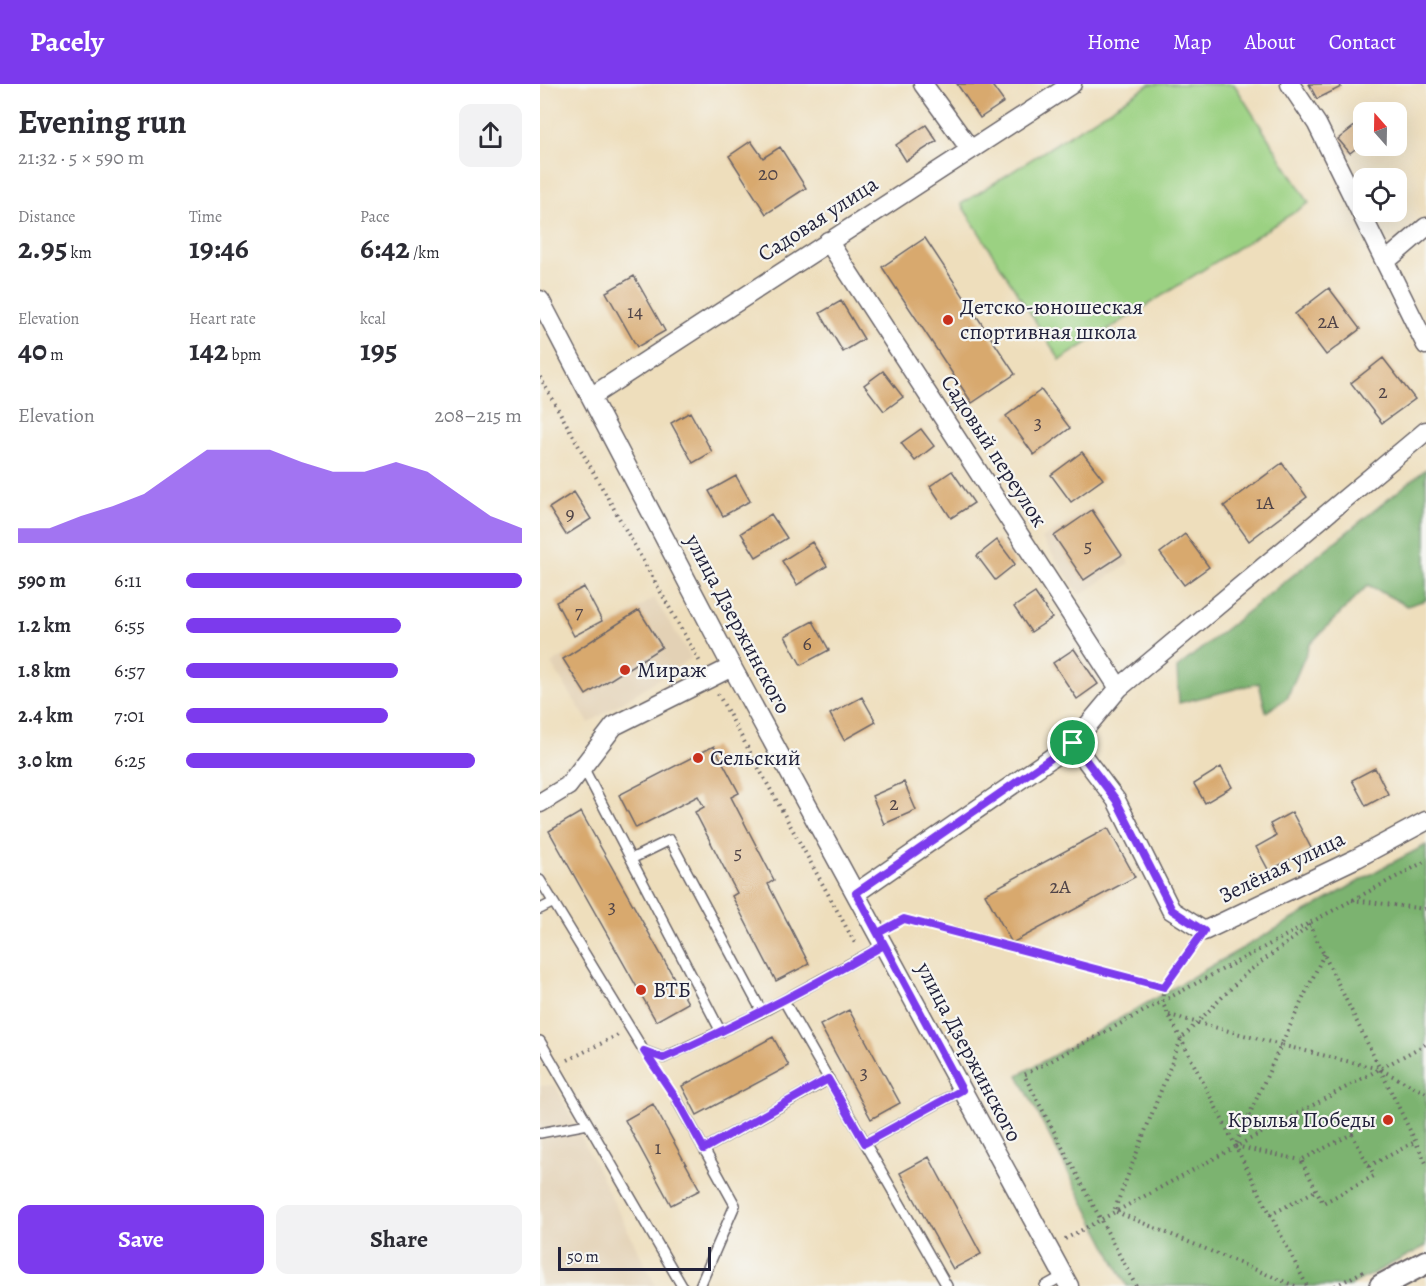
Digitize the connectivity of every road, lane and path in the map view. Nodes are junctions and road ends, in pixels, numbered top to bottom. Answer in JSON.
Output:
{"nodes":[{"id":1,"x":923,"y":84,"type":"edge"},
{"id":2,"x":1072,"y":84,"type":"edge"},
{"id":3,"x":1290,"y":84,"type":"edge"},
{"id":4,"x":970,"y":149,"type":"junction"},
{"id":5,"x":1426,"y":227,"type":"edge"},
{"id":6,"x":828,"y":241,"type":"junction"},
{"id":7,"x":1385,"y":262,"type":"junction"},
{"id":8,"x":540,"y":300,"type":"edge"},
{"id":9,"x":1426,"y":345,"type":"edge"},
{"id":10,"x":592,"y":396,"type":"junction"},
{"id":11,"x":1426,"y":431,"type":"edge"},
{"id":12,"x":732,"y":667,"type":"junction"},
{"id":13,"x":1119,"y":688,"type":"junction"},
{"id":14,"x":1073,"y":743,"type":"junction"},
{"id":15,"x":583,"y":767,"type":"junction"},
{"id":16,"x":540,"y":803,"type":"edge"},
{"id":17,"x":1426,"y":821,"type":"edge"},
{"id":18,"x":631,"y":859,"type":"junction"},
{"id":19,"x":1426,"y":861,"type":"edge"},
{"id":20,"x":540,"y":880,"type":"edge"},
{"id":21,"x":856,"y":893,"type":"junction"},
{"id":22,"x":1352,"y":900,"type":"junction"},
{"id":23,"x":552,"y":903,"type":"junction"},
{"id":24,"x":540,"y":909,"type":"edge"},
{"id":25,"x":1426,"y":909,"type":"edge"},
{"id":26,"x":1310,"y":925,"type":"junction"},
{"id":27,"x":1204,"y":931,"type":"junction"},
{"id":28,"x":881,"y":939,"type":"junction"},
{"id":29,"x":856,"y":945,"type":"dead end"},
{"id":30,"x":1324,"y":954,"type":"junction"},
{"id":31,"x":1164,"y":987,"type":"junction"},
{"id":32,"x":784,"y":1001,"type":"junction"},
{"id":33,"x":1162,"y":1002,"type":"junction"},
{"id":34,"x":762,"y":1012,"type":"junction"},
{"id":35,"x":1169,"y":1016,"type":"junction"},
{"id":36,"x":1197,"y":1023,"type":"junction"},
{"id":37,"x":630,"y":1029,"type":"junction"},
{"id":38,"x":721,"y":1032,"type":"junction"},
{"id":39,"x":1181,"y":1039,"type":"junction"},
{"id":40,"x":540,"y":1041,"type":"edge"},
{"id":41,"x":1426,"y":1044,"type":"edge"},
{"id":42,"x":1281,"y":1045,"type":"junction"},
{"id":43,"x":644,"y":1051,"type":"junction"},
{"id":44,"x":555,"y":1067,"type":"junction"},
{"id":45,"x":1379,"y":1069,"type":"junction"},
{"id":46,"x":828,"y":1079,"type":"junction"},
{"id":47,"x":962,"y":1090,"type":"junction"},
{"id":48,"x":1426,"y":1093,"type":"edge"},
{"id":49,"x":677,"y":1100,"type":"joint"},
{"id":50,"x":588,"y":1124,"type":"junction"},
{"id":51,"x":540,"y":1133,"type":"edge"},
{"id":52,"x":1415,"y":1142,"type":"junction"},
{"id":53,"x":865,"y":1143,"type":"junction"},
{"id":54,"x":1235,"y":1146,"type":"junction"},
{"id":55,"x":704,"y":1149,"type":"junction"},
{"id":56,"x":1301,"y":1160,"type":"junction"},
{"id":57,"x":1426,"y":1163,"type":"edge"},
{"id":58,"x":1369,"y":1166,"type":"junction"},
{"id":59,"x":1317,"y":1190,"type":"junction"},
{"id":60,"x":1114,"y":1211,"type":"junction"},
{"id":61,"x":1270,"y":1215,"type":"junction"},
{"id":62,"x":1100,"y":1218,"type":"junction"},
{"id":63,"x":1048,"y":1248,"type":"junction"},
{"id":64,"x":1426,"y":1262,"type":"edge"},
{"id":65,"x":1066,"y":1281,"type":"edge"},
{"id":66,"x":682,"y":1286,"type":"edge"},
{"id":67,"x":700,"y":1286,"type":"edge"},
{"id":68,"x":946,"y":1286,"type":"edge"},
{"id":69,"x":1045,"y":1286,"type":"edge"},
{"id":70,"x":1136,"y":1286,"type":"edge"},
{"id":71,"x":1295,"y":1286,"type":"edge"},
{"id":72,"x":1307,"y":1286,"type":"edge"},
{"id":73,"x":1381,"y":1286,"type":"edge"}],
"edges":[{"from":1,"to":4,"type":"street"},
{"from":2,"to":4,"type":"street","name":"Садовая улица"},
{"from":3,"to":7,"type":"street"},
{"from":4,"to":6,"type":"street","name":"Садовая улица"},
{"from":5,"to":7,"type":"street"},
{"from":6,"to":10,"type":"street","name":"Садовая улица"},
{"from":6,"to":13,"type":"street","name":"Садовый переулок"},
{"from":7,"to":9,"type":"street"},
{"from":8,"to":10,"type":"street","name":"улица Дзержинского"},
{"from":10,"to":12,"type":"street","name":"улица Дзержинского"},
{"from":11,"to":13,"type":"street"},
{"from":12,"to":15,"type":"street"},
{"from":12,"to":21,"type":"street","name":"улица Дзержинского"},
{"from":13,"to":14,"type":"street"},
{"from":14,"to":21,"type":"street"},
{"from":14,"to":27,"type":"street","name":"Зелёная улица"},
{"from":15,"to":16,"type":"street"},
{"from":15,"to":18,"type":"lane"},
{"from":17,"to":27,"type":"street","name":"Зелёная улица"},
{"from":18,"to":34,"type":"lane"},
{"from":18,"to":38,"type":"lane"},
{"from":19,"to":22,"type":"path"},
{"from":20,"to":23,"type":"lane"},
{"from":21,"to":28,"type":"street","name":"улица Дзержинского"},
{"from":22,"to":25,"type":"path"},
{"from":22,"to":26,"type":"path"},
{"from":23,"to":24,"type":"lane"},
{"from":23,"to":37,"type":"lane"},
{"from":26,"to":30,"type":"path"},
{"from":26,"to":33,"type":"path"},
{"from":26,"to":36,"type":"path"},
{"from":27,"to":31,"type":"path"},
{"from":28,"to":29,"type":"path"},
{"from":28,"to":31,"type":"path"},
{"from":28,"to":32,"type":"lane"},
{"from":28,"to":47,"type":"street","name":"улица Дзержинского"},
{"from":30,"to":42,"type":"path"},
{"from":30,"to":45,"type":"path"},
{"from":31,"to":33,"type":"path"},
{"from":32,"to":34,"type":"lane"},
{"from":32,"to":46,"type":"lane"},
{"from":33,"to":35,"type":"path"},
{"from":33,"to":62,"type":"path"},
{"from":34,"to":38,"type":"lane"},
{"from":35,"to":36,"type":"path"},
{"from":35,"to":39,"type":"path"},
{"from":36,"to":39,"type":"path"},
{"from":36,"to":42,"type":"path"},
{"from":37,"to":43,"type":"lane"},
{"from":37,"to":44,"type":"path"},
{"from":38,"to":43,"type":"lane"},
{"from":39,"to":54,"type":"path"},
{"from":39,"to":60,"type":"path"},
{"from":40,"to":44,"type":"lane"},
{"from":41,"to":45,"type":"path"},
{"from":42,"to":45,"type":"path"},
{"from":42,"to":54,"type":"path"},
{"from":43,"to":49,"type":"path"},
{"from":44,"to":50,"type":"lane"},
{"from":45,"to":48,"type":"path"},
{"from":45,"to":52,"type":"path"},
{"from":45,"to":54,"type":"path"},
{"from":46,"to":53,"type":"lane"},
{"from":46,"to":55,"type":"lane"},
{"from":47,"to":53,"type":"lane"},
{"from":47,"to":63,"type":"street","name":"улица Дзержинского"},
{"from":49,"to":55,"type":"lane"},
{"from":50,"to":51,"type":"lane"},
{"from":50,"to":66,"type":"lane"},
{"from":52,"to":57,"type":"path"},
{"from":52,"to":58,"type":"path"},
{"from":53,"to":68,"type":"lane"},
{"from":54,"to":56,"type":"path"},
{"from":54,"to":60,"type":"path"},
{"from":54,"to":61,"type":"path"},
{"from":55,"to":67,"type":"lane"},
{"from":56,"to":58,"type":"path"},
{"from":56,"to":59,"type":"path"},
{"from":58,"to":59,"type":"path"},
{"from":59,"to":61,"type":"path"},
{"from":60,"to":62,"type":"path"},
{"from":60,"to":71,"type":"path"},
{"from":61,"to":72,"type":"path"},
{"from":62,"to":63,"type":"path"},
{"from":62,"to":70,"type":"path"},
{"from":63,"to":65,"type":"street","name":"улица Дзержинского"},
{"from":64,"to":73,"type":"street"},
{"from":65,"to":69,"type":"lane"}]}
